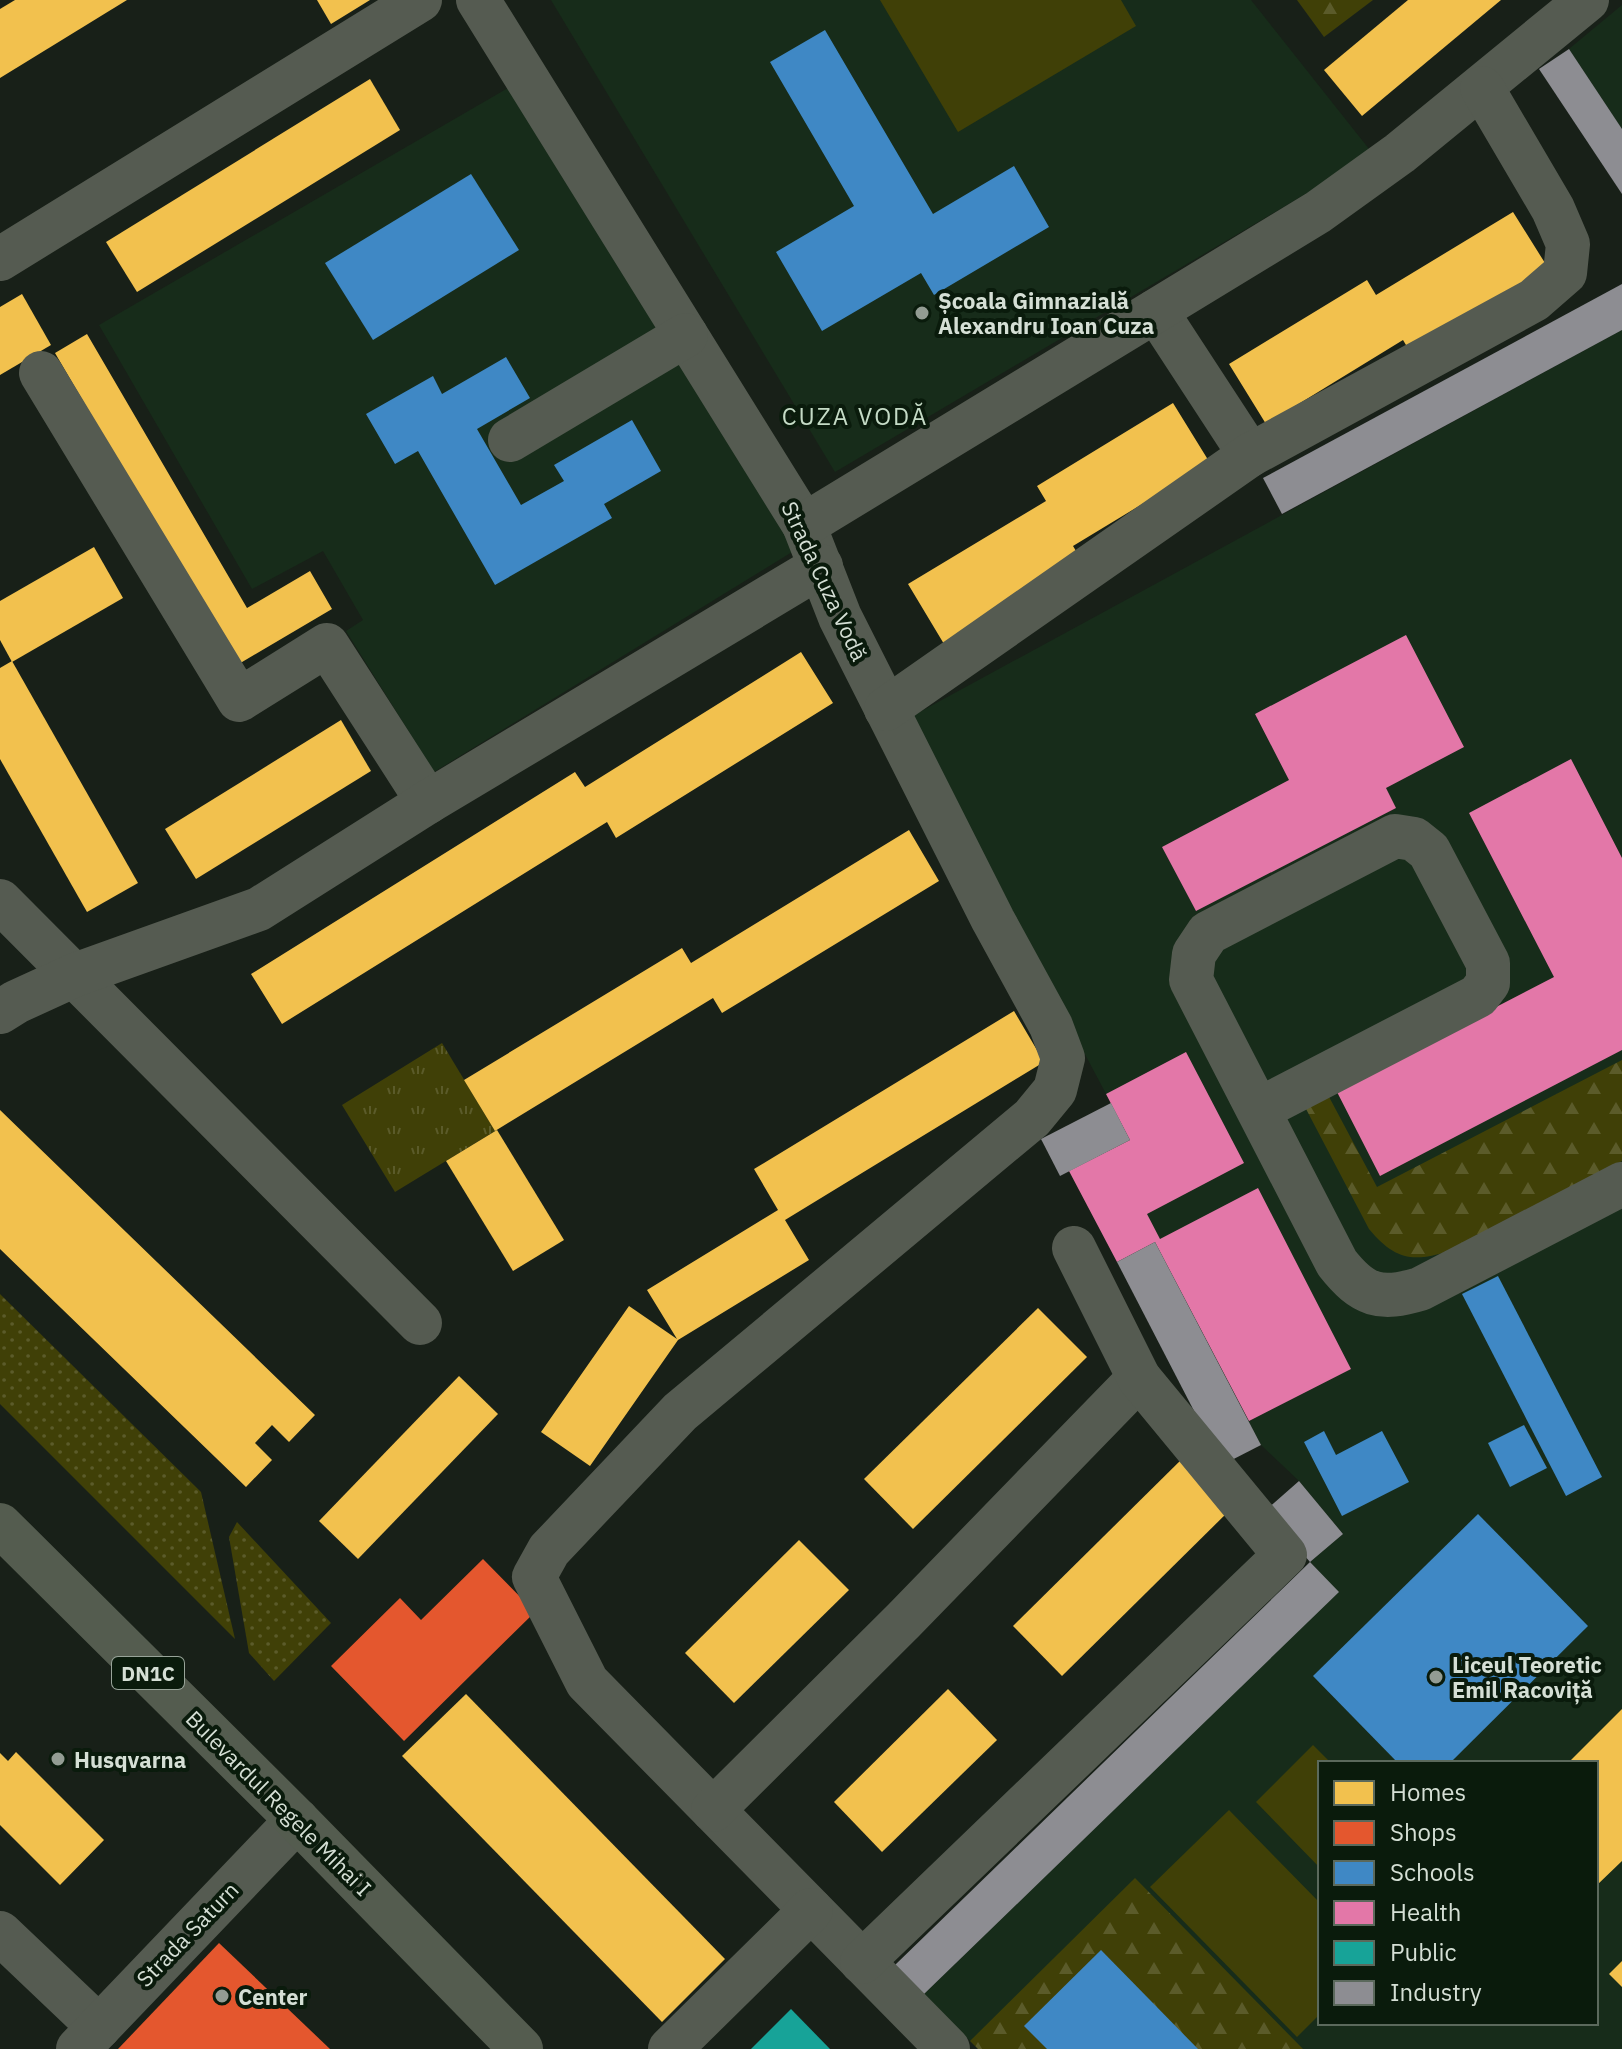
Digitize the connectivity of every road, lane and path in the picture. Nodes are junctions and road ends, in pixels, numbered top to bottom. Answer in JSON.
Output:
{"nodes":[{"id":1,"x":420,"y":0,"type":"edge"},
{"id":2,"x":478,"y":0,"type":"edge"},
{"id":3,"x":1587,"y":0,"type":"edge"},
{"id":4,"x":1482,"y":88,"type":"junction"},
{"id":5,"x":0,"y":259,"type":"edge"},
{"id":6,"x":1156,"y":311,"type":"junction"},
{"id":7,"x":686,"y":335,"type":"junction"},
{"id":8,"x":41,"y":373,"type":"dead end"},
{"id":9,"x":510,"y":440,"type":"dead end"},
{"id":10,"x":1250,"y":455,"type":"junction"},
{"id":11,"x":804,"y":525,"type":"junction"},
{"id":12,"x":821,"y":566,"type":"junction"},
{"id":13,"x":886,"y":709,"type":"junction"},
{"id":14,"x":428,"y":802,"type":"junction"},
{"id":15,"x":0,"y":901,"type":"edge"},
{"id":16,"x":75,"y":975,"type":"junction"},
{"id":17,"x":0,"y":1012,"type":"edge"},
{"id":18,"x":1258,"y":1110,"type":"junction"},
{"id":19,"x":1622,"y":1184,"type":"edge"},
{"id":20,"x":1074,"y":1248,"type":"dead end"},
{"id":21,"x":420,"y":1323,"type":"dead end"},
{"id":22,"x":1139,"y":1378,"type":"junction"},
{"id":23,"x":0,"y":1525,"type":"edge"},
{"id":24,"x":713,"y":1810,"type":"junction"},
{"id":25,"x":297,"y":1820,"type":"junction"},
{"id":26,"x":811,"y":1910,"type":"junction"},
{"id":27,"x":0,"y":1933,"type":"edge"},
{"id":28,"x":862,"y":1962,"type":"junction"},
{"id":29,"x":88,"y":2038,"type":"edge"},
{"id":30,"x":521,"y":2049,"type":"edge"},
{"id":31,"x":670,"y":2049,"type":"edge"},
{"id":32,"x":948,"y":2049,"type":"edge"}],
"edges":[{"from":1,"to":5,"type":"street"},
{"from":2,"to":7,"type":"street","name":"Strada Cuza Vodă"},
{"from":3,"to":4,"type":"street"},
{"from":4,"to":6,"type":"street"},
{"from":4,"to":10,"type":"street"},
{"from":6,"to":10,"type":"street"},
{"from":6,"to":11,"type":"street"},
{"from":7,"to":9,"type":"street"},
{"from":7,"to":11,"type":"street","name":"Strada Cuza Vodă"},
{"from":8,"to":14,"type":"street"},
{"from":10,"to":13,"type":"street"},
{"from":11,"to":12,"type":"street","name":"Strada Cuza Vodă"},
{"from":12,"to":13,"type":"street","name":"Strada Cuza Vodă"},
{"from":12,"to":14,"type":"street"},
{"from":13,"to":24,"type":"street","name":"Strada Cuza Vodă"},
{"from":14,"to":16,"type":"street"},
{"from":15,"to":16,"type":"street"},
{"from":16,"to":17,"type":"street"},
{"from":16,"to":21,"type":"street"},
{"from":18,"to":18,"type":"street"},
{"from":18,"to":19,"type":"street"},
{"from":20,"to":22,"type":"street"},
{"from":22,"to":24,"type":"street"},
{"from":22,"to":28,"type":"street"},
{"from":23,"to":25,"type":"main road","name":"Bulevardul Regele Mihai I","number":"DN1C"},
{"from":24,"to":26,"type":"street"},
{"from":25,"to":29,"type":"street","name":"Strada Saturn"},
{"from":25,"to":30,"type":"main road","name":"Bulevardul Regele Mihai I","number":"DN1C"},
{"from":26,"to":28,"type":"street"},
{"from":26,"to":31,"type":"street"},
{"from":27,"to":29,"type":"street"},
{"from":28,"to":32,"type":"street"}]}
